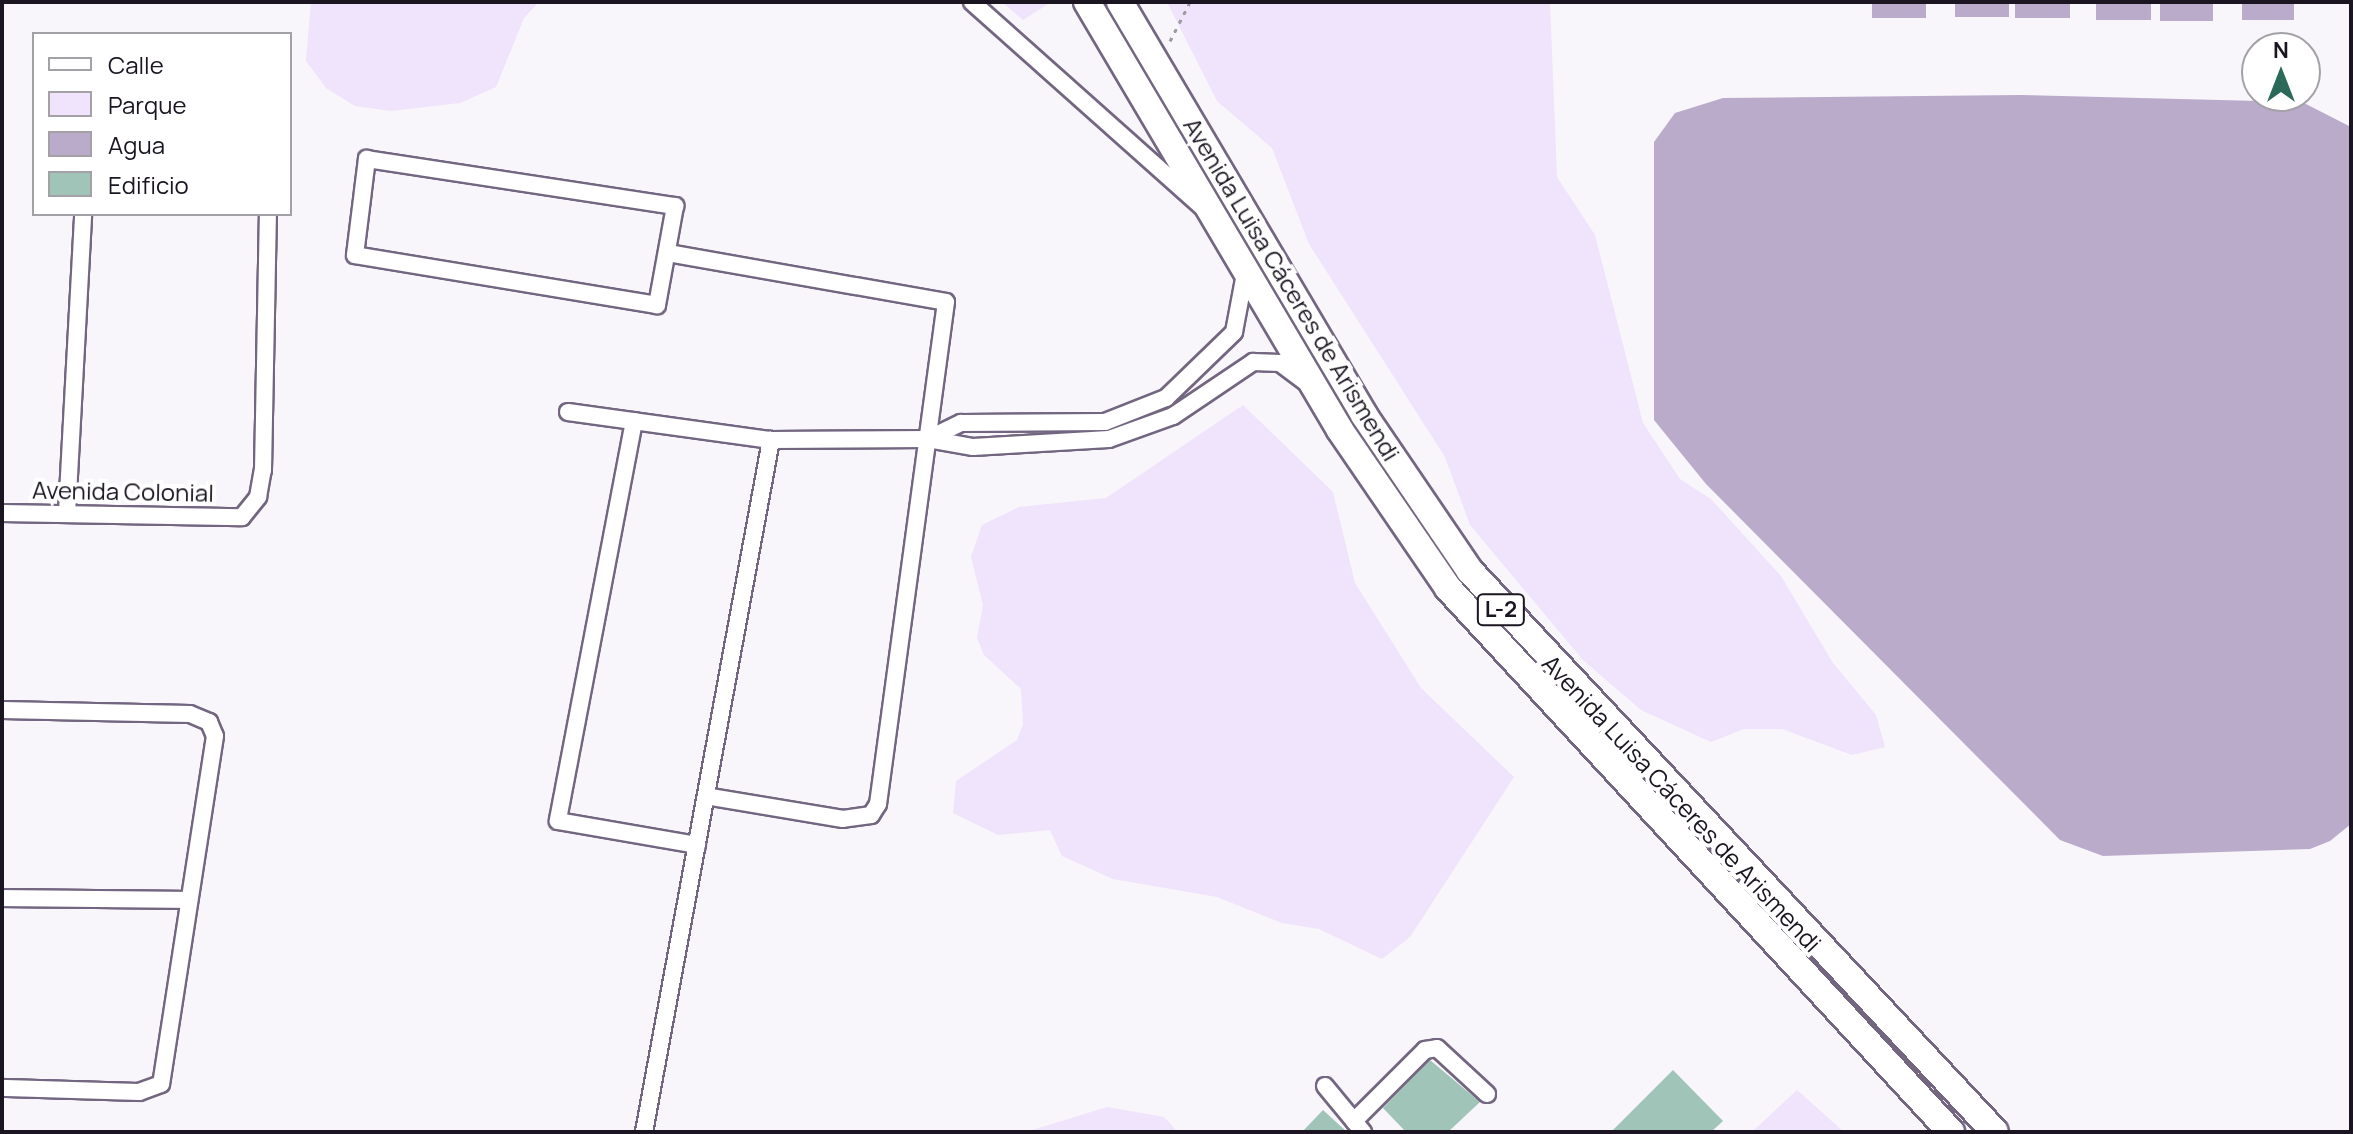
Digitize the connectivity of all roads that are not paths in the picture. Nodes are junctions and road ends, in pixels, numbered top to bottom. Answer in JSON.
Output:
{"nodes":[{"id":1,"x":972,"y":2,"type":"edge"},
{"id":2,"x":1087,"y":2,"type":"edge"},
{"id":3,"x":1120,"y":2,"type":"edge"},
{"id":4,"x":83,"y":216,"type":"edge"},
{"id":5,"x":268,"y":216,"type":"edge"},
{"id":6,"x":1215,"y":217,"type":"junction"},
{"id":7,"x":668,"y":253,"type":"junction"},
{"id":8,"x":1245,"y":268,"type":"junction"},
{"id":9,"x":1316,"y":390,"type":"junction"},
{"id":10,"x":568,"y":412,"type":"dead end"},
{"id":11,"x":1138,"y":420,"type":"junction"},
{"id":12,"x":634,"y":421,"type":"junction"},
{"id":13,"x":1001,"y":422,"type":"junction"},
{"id":14,"x":928,"y":439,"type":"junction"},
{"id":15,"x":771,"y":440,"type":"junction"},
{"id":16,"x":1000,"y":445,"type":"junction"},
{"id":17,"x":2,"y":513,"type":"edge"},
{"id":18,"x":67,"y":513,"type":"junction"},
{"id":19,"x":2,"y":710,"type":"edge"},
{"id":20,"x":706,"y":796,"type":"junction"},
{"id":21,"x":697,"y":845,"type":"junction"},
{"id":22,"x":2,"y":898,"type":"edge"},
{"id":23,"x":187,"y":900,"type":"junction"},
{"id":24,"x":1925,"y":1059,"type":"junction"},
{"id":25,"x":1325,"y":1086,"type":"dead end"},
{"id":26,"x":2,"y":1088,"type":"edge"},
{"id":27,"x":1487,"y":1094,"type":"dead end"},
{"id":28,"x":1359,"y":1126,"type":"edge"},
{"id":29,"x":644,"y":1132,"type":"edge"},
{"id":30,"x":1951,"y":1132,"type":"edge"},
{"id":31,"x":1995,"y":1132,"type":"edge"},
{"id":32,"x":2010,"y":1132,"type":"edge"}],
"edges":[{"from":1,"to":6,"type":"street","number":"L-2"},
{"from":2,"to":6,"type":"main road","name":"Avenida Luisa Cáceres de Arismendi","number":"L-2"},
{"from":3,"to":24,"type":"main road","name":"Avenida Luisa Cáceres de Arismendi","number":"L-2"},
{"from":4,"to":18,"type":"street"},
{"from":5,"to":18,"type":"street","name":"Avenida Colonial"},
{"from":6,"to":8,"type":"main road","name":"Avenida Luisa Cáceres de Arismendi","number":"L-2"},
{"from":7,"to":7,"type":"street"},
{"from":7,"to":14,"type":"street"},
{"from":8,"to":9,"type":"main road","name":"Avenida Luisa Cáceres de Arismendi","number":"L-2"},
{"from":8,"to":11,"type":"street"},
{"from":9,"to":11,"type":"street"},
{"from":9,"to":30,"type":"main road","name":"Avenida Luisa Cáceres de Arismendi","number":"L-2"},
{"from":10,"to":12,"type":"street"},
{"from":11,"to":13,"type":"street"},
{"from":11,"to":16,"type":"street"},
{"from":12,"to":15,"type":"street"},
{"from":12,"to":21,"type":"street"},
{"from":13,"to":14,"type":"street"},
{"from":13,"to":16,"type":"street"},
{"from":14,"to":15,"type":"street"},
{"from":14,"to":16,"type":"street"},
{"from":14,"to":20,"type":"street"},
{"from":15,"to":20,"type":"street"},
{"from":17,"to":18,"type":"street","name":"Avenida Colonial"},
{"from":19,"to":23,"type":"street"},
{"from":20,"to":21,"type":"street"},
{"from":21,"to":29,"type":"street"},
{"from":22,"to":23,"type":"street"},
{"from":23,"to":26,"type":"street"},
{"from":24,"to":31,"type":"main road","name":"Avenida Luisa Cáceres de Arismendi","number":"L-2"},
{"from":24,"to":32,"type":"main road"},
{"from":25,"to":28,"type":"street"},
{"from":27,"to":28,"type":"street"}]}
